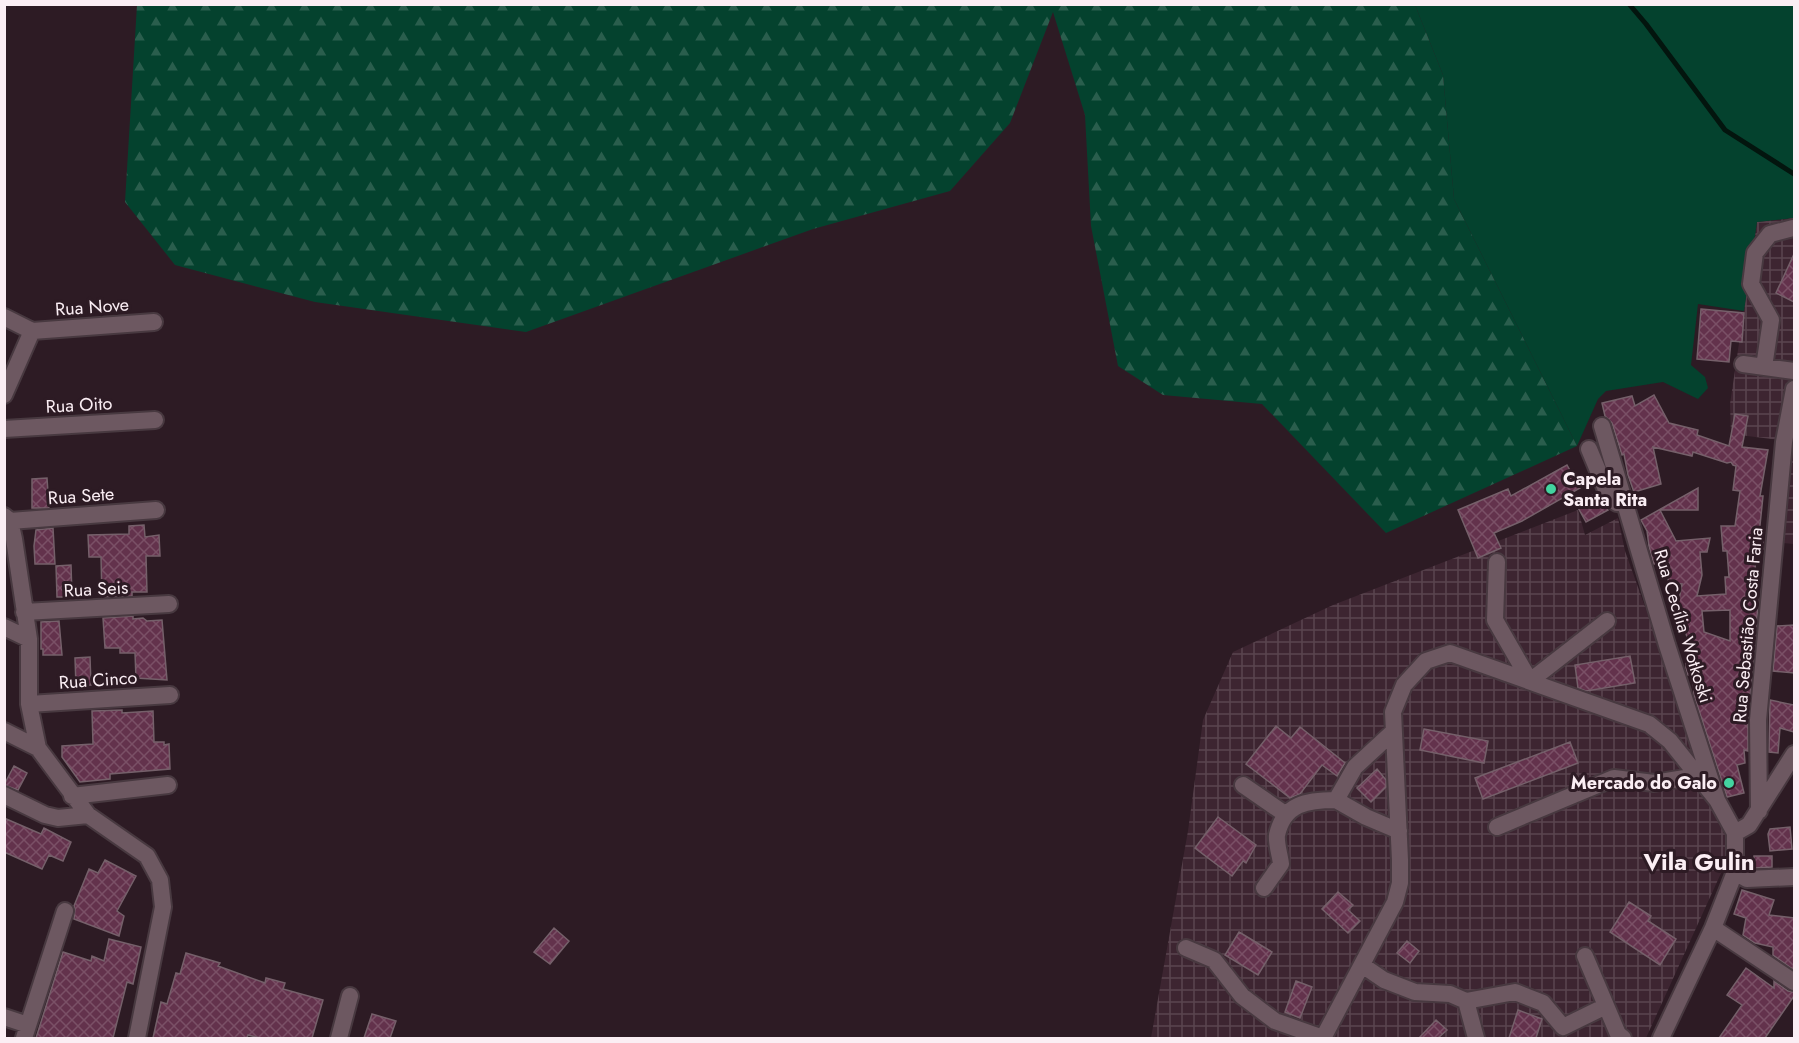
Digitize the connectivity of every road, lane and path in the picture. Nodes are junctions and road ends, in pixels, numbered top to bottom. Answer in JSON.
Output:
{"nodes":[{"id":1,"x":1793,"y":228,"type":"edge"},
{"id":2,"x":4,"y":317,"type":"edge"},
{"id":3,"x":154,"y":322,"type":"dead end"},
{"id":4,"x":33,"y":331,"type":"junction"},
{"id":5,"x":1743,"y":364,"type":"dead end"},
{"id":6,"x":1764,"y":367,"type":"junction"},
{"id":7,"x":1794,"y":371,"type":"edge"},
{"id":8,"x":1794,"y":389,"type":"edge"},
{"id":9,"x":4,"y":396,"type":"edge"},
{"id":10,"x":155,"y":420,"type":"dead end"},
{"id":11,"x":1792,"y":420,"type":"edge"},
{"id":12,"x":1602,"y":426,"type":"dead end"},
{"id":13,"x":4,"y":429,"type":"edge"},
{"id":14,"x":1589,"y":448,"type":"dead end"},
{"id":15,"x":1625,"y":501,"type":"junction"},
{"id":16,"x":156,"y":510,"type":"dead end"},
{"id":17,"x":7,"y":519,"type":"edge"},
{"id":18,"x":1497,"y":562,"type":"dead end"},
{"id":19,"x":169,"y":604,"type":"dead end"},
{"id":20,"x":24,"y":612,"type":"junction"},
{"id":21,"x":1607,"y":621,"type":"dead end"},
{"id":22,"x":4,"y":627,"type":"edge"},
{"id":23,"x":29,"y":639,"type":"junction"},
{"id":24,"x":1530,"y":681,"type":"junction"},
{"id":25,"x":170,"y":695,"type":"dead end"},
{"id":26,"x":29,"y":704,"type":"junction"},
{"id":27,"x":4,"y":731,"type":"edge"},
{"id":28,"x":1394,"y":731,"type":"junction"},
{"id":29,"x":38,"y":748,"type":"junction"},
{"id":30,"x":1794,"y":754,"type":"edge"},
{"id":31,"x":1697,"y":776,"type":"junction"},
{"id":32,"x":168,"y":785,"type":"dead end"},
{"id":33,"x":1243,"y":785,"type":"dead end"},
{"id":34,"x":4,"y":795,"type":"edge"},
{"id":35,"x":72,"y":796,"type":"junction"},
{"id":36,"x":1336,"y":800,"type":"junction"},
{"id":37,"x":1717,"y":800,"type":"junction"},
{"id":38,"x":1759,"y":812,"type":"junction"},
{"id":39,"x":1286,"y":814,"type":"junction"},
{"id":40,"x":87,"y":815,"type":"junction"},
{"id":41,"x":1497,"y":827,"type":"dead end"},
{"id":42,"x":1399,"y":831,"type":"junction"},
{"id":43,"x":1735,"y":833,"type":"junction"},
{"id":44,"x":1735,"y":872,"type":"junction"},
{"id":45,"x":1794,"y":877,"type":"edge"},
{"id":46,"x":1264,"y":888,"type":"dead end"},
{"id":47,"x":65,"y":911,"type":"dead end"},
{"id":48,"x":1713,"y":928,"type":"junction"},
{"id":49,"x":1186,"y":948,"type":"dead end"},
{"id":50,"x":1585,"y":956,"type":"dead end"},
{"id":51,"x":1362,"y":965,"type":"junction"},
{"id":52,"x":1794,"y":982,"type":"edge"},
{"id":53,"x":350,"y":996,"type":"dead end"},
{"id":54,"x":1466,"y":1001,"type":"junction"},
{"id":55,"x":1606,"y":1006,"type":"junction"},
{"id":56,"x":4,"y":1017,"type":"edge"},
{"id":57,"x":26,"y":1032,"type":"edge"},
{"id":58,"x":1558,"y":1033,"type":"edge"},
{"id":59,"x":1329,"y":1035,"type":"edge"},
{"id":60,"x":137,"y":1038,"type":"edge"},
{"id":61,"x":339,"y":1038,"type":"edge"},
{"id":62,"x":1476,"y":1038,"type":"edge"},
{"id":63,"x":1623,"y":1038,"type":"edge"},
{"id":64,"x":1661,"y":1038,"type":"edge"}],
"edges":[{"from":1,"to":6,"type":"street"},
{"from":2,"to":4,"type":"street"},
{"from":3,"to":4,"type":"street","name":"Rua Nove"},
{"from":4,"to":9,"type":"street"},
{"from":5,"to":6,"type":"street"},
{"from":6,"to":7,"type":"street"},
{"from":8,"to":11,"type":"street","name":"Rua Sebastião Costa Faria"},
{"from":10,"to":13,"type":"street","name":"Rua Oito"},
{"from":11,"to":38,"type":"street","name":"Rua Sebastião Costa Faria"},
{"from":12,"to":15,"type":"street","name":"Rua Cecília Wotkoski"},
{"from":14,"to":15,"type":"street"},
{"from":15,"to":37,"type":"street","name":"Rua Cecília Wotkoski"},
{"from":16,"to":17,"type":"street","name":"Rua Sete"},
{"from":17,"to":20,"type":"street"},
{"from":18,"to":24,"type":"street"},
{"from":19,"to":20,"type":"street","name":"Rua Seis"},
{"from":20,"to":23,"type":"street"},
{"from":21,"to":24,"type":"street"},
{"from":22,"to":23,"type":"street"},
{"from":23,"to":26,"type":"street"},
{"from":24,"to":28,"type":"street"},
{"from":24,"to":31,"type":"street"},
{"from":25,"to":26,"type":"street","name":"Rua Cinco"},
{"from":26,"to":29,"type":"street"},
{"from":27,"to":29,"type":"street"},
{"from":28,"to":36,"type":"street"},
{"from":28,"to":42,"type":"street"},
{"from":29,"to":35,"type":"street"},
{"from":30,"to":38,"type":"street"},
{"from":31,"to":37,"type":"street"},
{"from":31,"to":41,"type":"street"},
{"from":32,"to":35,"type":"street"},
{"from":33,"to":39,"type":"street"},
{"from":34,"to":40,"type":"street"},
{"from":35,"to":40,"type":"street"},
{"from":36,"to":39,"type":"street"},
{"from":36,"to":42,"type":"street"},
{"from":37,"to":43,"type":"street","name":"Rua Cecília Wotkoski"},
{"from":38,"to":43,"type":"street"},
{"from":39,"to":46,"type":"street"},
{"from":40,"to":60,"type":"street"},
{"from":42,"to":51,"type":"street"},
{"from":43,"to":44,"type":"street"},
{"from":44,"to":45,"type":"street"},
{"from":44,"to":48,"type":"street"},
{"from":47,"to":57,"type":"street"},
{"from":48,"to":52,"type":"street"},
{"from":48,"to":64,"type":"street"},
{"from":49,"to":59,"type":"street"},
{"from":50,"to":55,"type":"street"},
{"from":51,"to":54,"type":"street"},
{"from":51,"to":59,"type":"street"},
{"from":53,"to":61,"type":"street"},
{"from":54,"to":58,"type":"street"},
{"from":54,"to":62,"type":"street"},
{"from":55,"to":58,"type":"street"},
{"from":55,"to":63,"type":"street"},
{"from":56,"to":57,"type":"street"}]}
